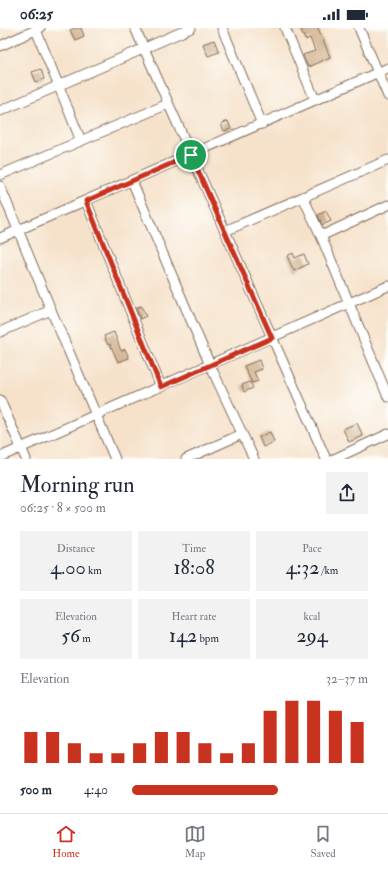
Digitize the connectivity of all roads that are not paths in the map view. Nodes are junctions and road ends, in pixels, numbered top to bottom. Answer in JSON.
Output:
{"nodes":[{"id":1,"x":134,"y":28,"type":"edge"},
{"id":2,"x":191,"y":28,"type":"edge"},
{"id":3,"x":222,"y":28,"type":"edge"},
{"id":4,"x":285,"y":28,"type":"edge"},
{"id":5,"x":359,"y":28,"type":"edge"},
{"id":6,"x":38,"y":29,"type":"edge"},
{"id":7,"x":0,"y":46,"type":"edge"},
{"id":8,"x":144,"y":49,"type":"junction"},
{"id":9,"x":388,"y":68,"type":"edge"},
{"id":10,"x":378,"y":73,"type":"junction"},
{"id":11,"x":59,"y":86,"type":"junction"},
{"id":12,"x":388,"y":96,"type":"edge"},
{"id":13,"x":316,"y":100,"type":"junction"},
{"id":14,"x":168,"y":104,"type":"junction"},
{"id":15,"x":0,"y":111,"type":"edge"},
{"id":16,"x":262,"y":124,"type":"junction"},
{"id":17,"x":81,"y":141,"type":"junction"},
{"id":18,"x":191,"y":155,"type":"junction"},
{"id":19,"x":388,"y":160,"type":"edge"},
{"id":20,"x":0,"y":175,"type":"edge"},
{"id":21,"x":132,"y":181,"type":"junction"},
{"id":22,"x":0,"y":186,"type":"edge"},
{"id":23,"x":303,"y":197,"type":"junction"},
{"id":24,"x":86,"y":201,"type":"junction"},
{"id":25,"x":388,"y":205,"type":"edge"},
{"id":26,"x":18,"y":230,"type":"junction"},
{"id":27,"x":225,"y":231,"type":"junction"},
{"id":28,"x":321,"y":236,"type":"junction"},
{"id":29,"x":0,"y":238,"type":"edge"},
{"id":30,"x":388,"y":286,"type":"edge"},
{"id":31,"x":348,"y":304,"type":"junction"},
{"id":32,"x":51,"y":310,"type":"junction"},
{"id":33,"x":0,"y":332,"type":"edge"},
{"id":34,"x":272,"y":338,"type":"junction"},
{"id":35,"x":210,"y":365,"type":"junction"},
{"id":36,"x":384,"y":378,"type":"edge"},
{"id":37,"x":161,"y":387,"type":"junction"},
{"id":38,"x":388,"y":397,"type":"edge"},
{"id":39,"x":0,"y":400,"type":"edge"},
{"id":40,"x":96,"y":416,"type":"junction"},
{"id":41,"x":242,"y":434,"type":"junction"},
{"id":42,"x":388,"y":434,"type":"edge"},
{"id":43,"x":21,"y":448,"type":"junction"},
{"id":44,"x":0,"y":457,"type":"edge"},
{"id":45,"x":26,"y":459,"type":"edge"},
{"id":46,"x":115,"y":459,"type":"edge"},
{"id":47,"x":186,"y":459,"type":"edge"},
{"id":48,"x":254,"y":459,"type":"edge"},
{"id":49,"x":326,"y":459,"type":"edge"},
{"id":50,"x":334,"y":459,"type":"edge"}],
"edges":[{"from":1,"to":8,"type":"street"},
{"from":2,"to":8,"type":"street"},
{"from":3,"to":16,"type":"street"},
{"from":4,"to":13,"type":"street"},
{"from":5,"to":10,"type":"street"},
{"from":6,"to":7,"type":"street"},
{"from":6,"to":11,"type":"street"},
{"from":8,"to":11,"type":"street"},
{"from":8,"to":14,"type":"street"},
{"from":9,"to":10,"type":"street"},
{"from":10,"to":12,"type":"street"},
{"from":10,"to":13,"type":"street"},
{"from":11,"to":15,"type":"street"},
{"from":11,"to":17,"type":"street"},
{"from":13,"to":16,"type":"street"},
{"from":14,"to":17,"type":"street"},
{"from":14,"to":18,"type":"street"},
{"from":16,"to":18,"type":"street"},
{"from":17,"to":20,"type":"street"},
{"from":18,"to":21,"type":"street"},
{"from":18,"to":27,"type":"street"},
{"from":19,"to":23,"type":"street"},
{"from":21,"to":24,"type":"street"},
{"from":21,"to":35,"type":"street"},
{"from":22,"to":26,"type":"street"},
{"from":23,"to":27,"type":"street"},
{"from":23,"to":28,"type":"street"},
{"from":24,"to":26,"type":"street"},
{"from":24,"to":37,"type":"street"},
{"from":25,"to":28,"type":"street"},
{"from":26,"to":29,"type":"street"},
{"from":26,"to":32,"type":"street"},
{"from":27,"to":34,"type":"street"},
{"from":28,"to":31,"type":"street"},
{"from":30,"to":31,"type":"street"},
{"from":31,"to":34,"type":"street"},
{"from":31,"to":36,"type":"street"},
{"from":32,"to":33,"type":"street"},
{"from":32,"to":40,"type":"street"},
{"from":34,"to":35,"type":"street"},
{"from":34,"to":49,"type":"street"},
{"from":35,"to":37,"type":"street"},
{"from":35,"to":41,"type":"street"},
{"from":36,"to":38,"type":"street"},
{"from":37,"to":40,"type":"street"},
{"from":39,"to":43,"type":"street"},
{"from":40,"to":43,"type":"street"},
{"from":40,"to":46,"type":"street"},
{"from":41,"to":47,"type":"street"},
{"from":41,"to":48,"type":"street"},
{"from":42,"to":50,"type":"street"},
{"from":43,"to":44,"type":"street"},
{"from":43,"to":45,"type":"street"}]}
